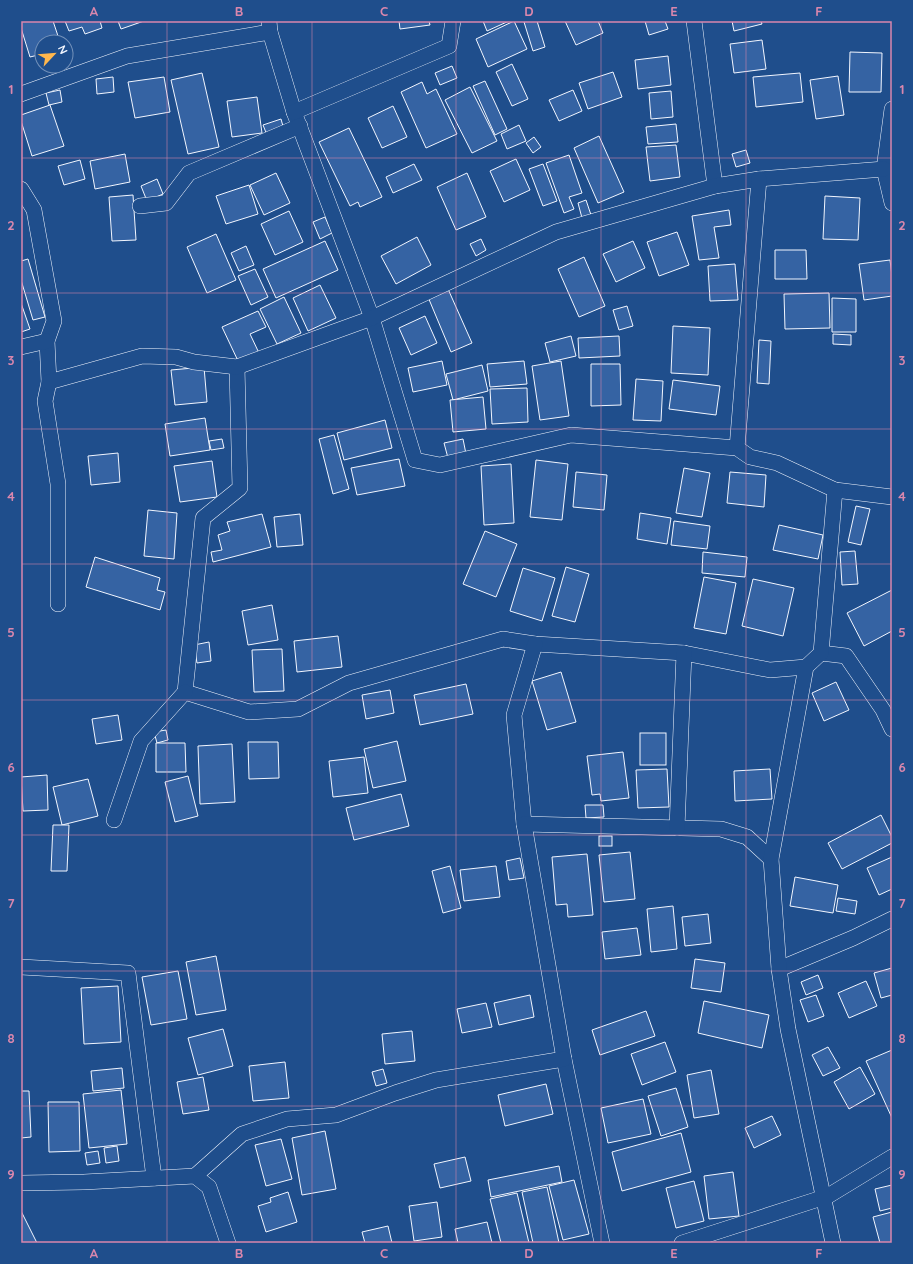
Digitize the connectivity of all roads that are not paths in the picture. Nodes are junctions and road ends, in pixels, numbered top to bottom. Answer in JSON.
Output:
{"nodes":[{"id":1,"x":453,"y":21,"type":"edge"},
{"id":2,"x":694,"y":21,"type":"edge"},
{"id":3,"x":269,"y":26,"type":"edge"},
{"id":4,"x":21,"y":94,"type":"edge"},
{"id":5,"x":892,"y":109,"type":"edge"},
{"id":6,"x":294,"y":112,"type":"junction"},
{"id":7,"x":300,"y":126,"type":"junction"},
{"id":8,"x":884,"y":169,"type":"junction"},
{"id":9,"x":759,"y":179,"type":"junction"},
{"id":10,"x":715,"y":186,"type":"junction"},
{"id":11,"x":21,"y":189,"type":"edge"},
{"id":12,"x":892,"y":203,"type":"edge"},
{"id":13,"x":140,"y":206,"type":"dead end"},
{"id":14,"x":372,"y":318,"type":"junction"},
{"id":15,"x":47,"y":341,"type":"junction"},
{"id":16,"x":21,"y":347,"type":"edge"},
{"id":17,"x":237,"y":367,"type":"junction"},
{"id":18,"x":49,"y":382,"type":"junction"},
{"id":19,"x":737,"y":448,"type":"junction"},
{"id":20,"x":835,"y":490,"type":"junction"},
{"id":21,"x":892,"y":497,"type":"edge"},
{"id":22,"x":58,"y":604,"type":"dead end"},
{"id":23,"x":535,"y":644,"type":"junction"},
{"id":24,"x":684,"y":653,"type":"junction"},
{"id":25,"x":821,"y":653,"type":"junction"},
{"id":26,"x":806,"y":667,"type":"junction"},
{"id":27,"x":185,"y":692,"type":"junction"},
{"id":28,"x":892,"y":728,"type":"edge"},
{"id":29,"x":114,"y":820,"type":"dead end"},
{"id":30,"x":524,"y":824,"type":"junction"},
{"id":31,"x":677,"y":828,"type":"junction"},
{"id":32,"x":771,"y":859,"type":"junction"},
{"id":33,"x":892,"y":919,"type":"edge"},
{"id":34,"x":21,"y":967,"type":"edge"},
{"id":35,"x":779,"y":969,"type":"junction"},
{"id":36,"x":564,"y":1059,"type":"junction"},
{"id":37,"x":892,"y":1157,"type":"edge"},
{"id":38,"x":195,"y":1176,"type":"junction"},
{"id":39,"x":154,"y":1178,"type":"junction"},
{"id":40,"x":21,"y":1183,"type":"edge"},
{"id":41,"x":824,"y":1197,"type":"junction"},
{"id":42,"x":228,"y":1243,"type":"edge"},
{"id":43,"x":602,"y":1243,"type":"edge"},
{"id":44,"x":682,"y":1243,"type":"edge"},
{"id":45,"x":833,"y":1243,"type":"edge"}],
"edges":[{"from":1,"to":6,"type":"street"},
{"from":2,"to":10,"type":"street"},
{"from":3,"to":4,"type":"street"},
{"from":3,"to":6,"type":"street"},
{"from":5,"to":8,"type":"street"},
{"from":6,"to":7,"type":"street"},
{"from":7,"to":13,"type":"street"},
{"from":7,"to":14,"type":"street"},
{"from":8,"to":9,"type":"street"},
{"from":8,"to":12,"type":"street"},
{"from":9,"to":10,"type":"street"},
{"from":9,"to":19,"type":"street"},
{"from":10,"to":14,"type":"street"},
{"from":11,"to":15,"type":"street"},
{"from":14,"to":17,"type":"street"},
{"from":14,"to":19,"type":"street"},
{"from":15,"to":16,"type":"street"},
{"from":15,"to":18,"type":"street"},
{"from":17,"to":18,"type":"street"},
{"from":17,"to":27,"type":"street"},
{"from":18,"to":22,"type":"street"},
{"from":19,"to":20,"type":"street"},
{"from":20,"to":21,"type":"street"},
{"from":20,"to":25,"type":"street"},
{"from":23,"to":24,"type":"street"},
{"from":23,"to":27,"type":"street"},
{"from":23,"to":30,"type":"street"},
{"from":24,"to":26,"type":"street"},
{"from":24,"to":31,"type":"street"},
{"from":25,"to":26,"type":"street"},
{"from":25,"to":28,"type":"street"},
{"from":26,"to":32,"type":"street"},
{"from":27,"to":29,"type":"street"},
{"from":30,"to":31,"type":"street"},
{"from":30,"to":36,"type":"street"},
{"from":31,"to":32,"type":"street"},
{"from":32,"to":35,"type":"street"},
{"from":33,"to":35,"type":"street"},
{"from":34,"to":39,"type":"street"},
{"from":35,"to":41,"type":"street"},
{"from":36,"to":38,"type":"street"},
{"from":36,"to":43,"type":"street"},
{"from":37,"to":41,"type":"street"},
{"from":38,"to":39,"type":"street"},
{"from":38,"to":42,"type":"street"},
{"from":39,"to":40,"type":"street"},
{"from":41,"to":44,"type":"street"},
{"from":41,"to":45,"type":"street"}]}
